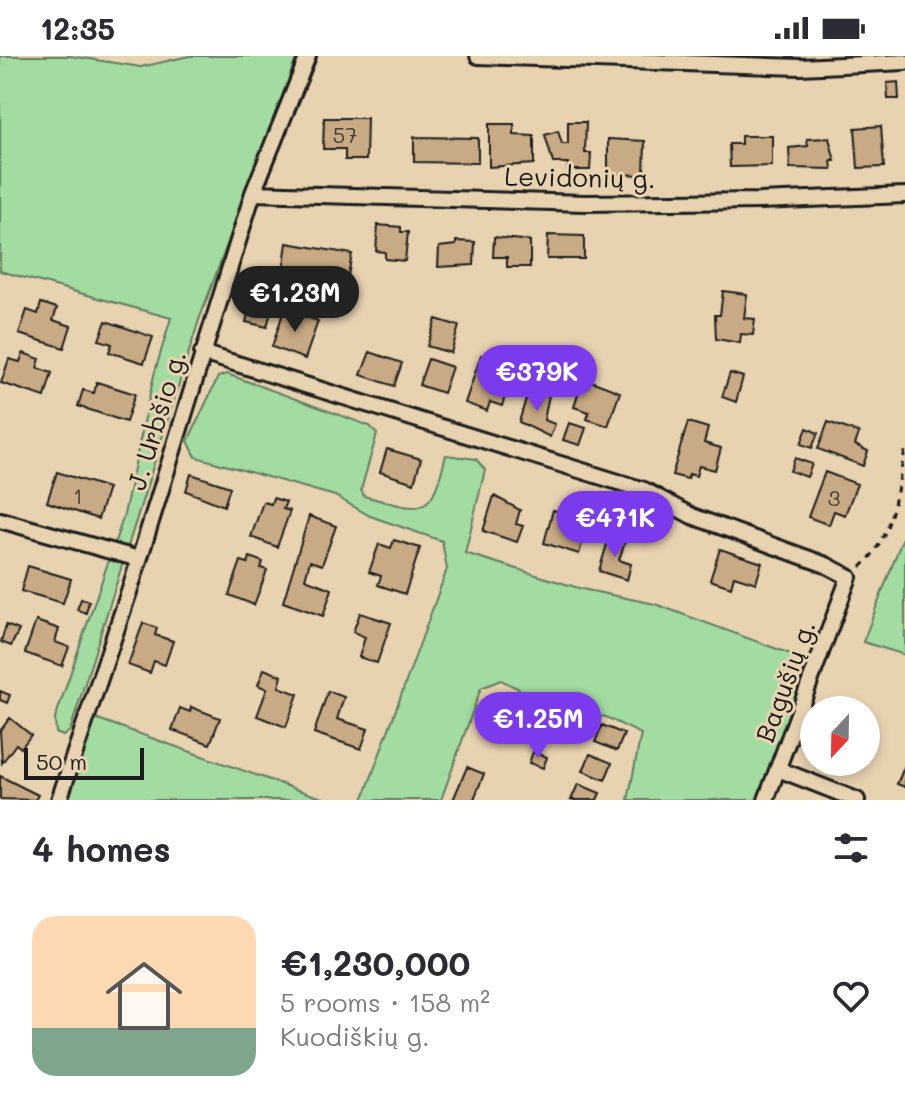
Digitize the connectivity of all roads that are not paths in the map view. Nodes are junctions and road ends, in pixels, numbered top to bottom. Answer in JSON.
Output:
{"nodes":[{"id":1,"x":308,"y":56,"type":"edge"},
{"id":2,"x":478,"y":56,"type":"edge"},
{"id":3,"x":802,"y":62,"type":"edge"},
{"id":4,"x":905,"y":62,"type":"edge"},
{"id":5,"x":253,"y":193,"type":"junction"},
{"id":6,"x":905,"y":195,"type":"edge"},
{"id":7,"x":202,"y":353,"type":"junction"},
{"id":8,"x":0,"y":520,"type":"edge"},
{"id":9,"x":139,"y":559,"type":"junction"},
{"id":10,"x":778,"y":769,"type":"junction"},
{"id":11,"x":59,"y":800,"type":"edge"},
{"id":12,"x":766,"y":800,"type":"edge"},
{"id":13,"x":857,"y":800,"type":"edge"}],
"edges":[{"from":1,"to":5,"type":"street","name":"J. Urbšio g."},
{"from":2,"to":3,"type":"street"},
{"from":3,"to":4,"type":"street"},
{"from":5,"to":6,"type":"street","name":"Levidonių g."},
{"from":5,"to":7,"type":"street","name":"J. Urbšio g."},
{"from":7,"to":9,"type":"street","name":"J. Urbšio g."},
{"from":7,"to":10,"type":"street","name":"Bagušių g."},
{"from":8,"to":9,"type":"street"},
{"from":9,"to":11,"type":"street","name":"J. Urbšio g."},
{"from":10,"to":12,"type":"street","name":"Bagušių g."},
{"from":10,"to":13,"type":"street"}]}
